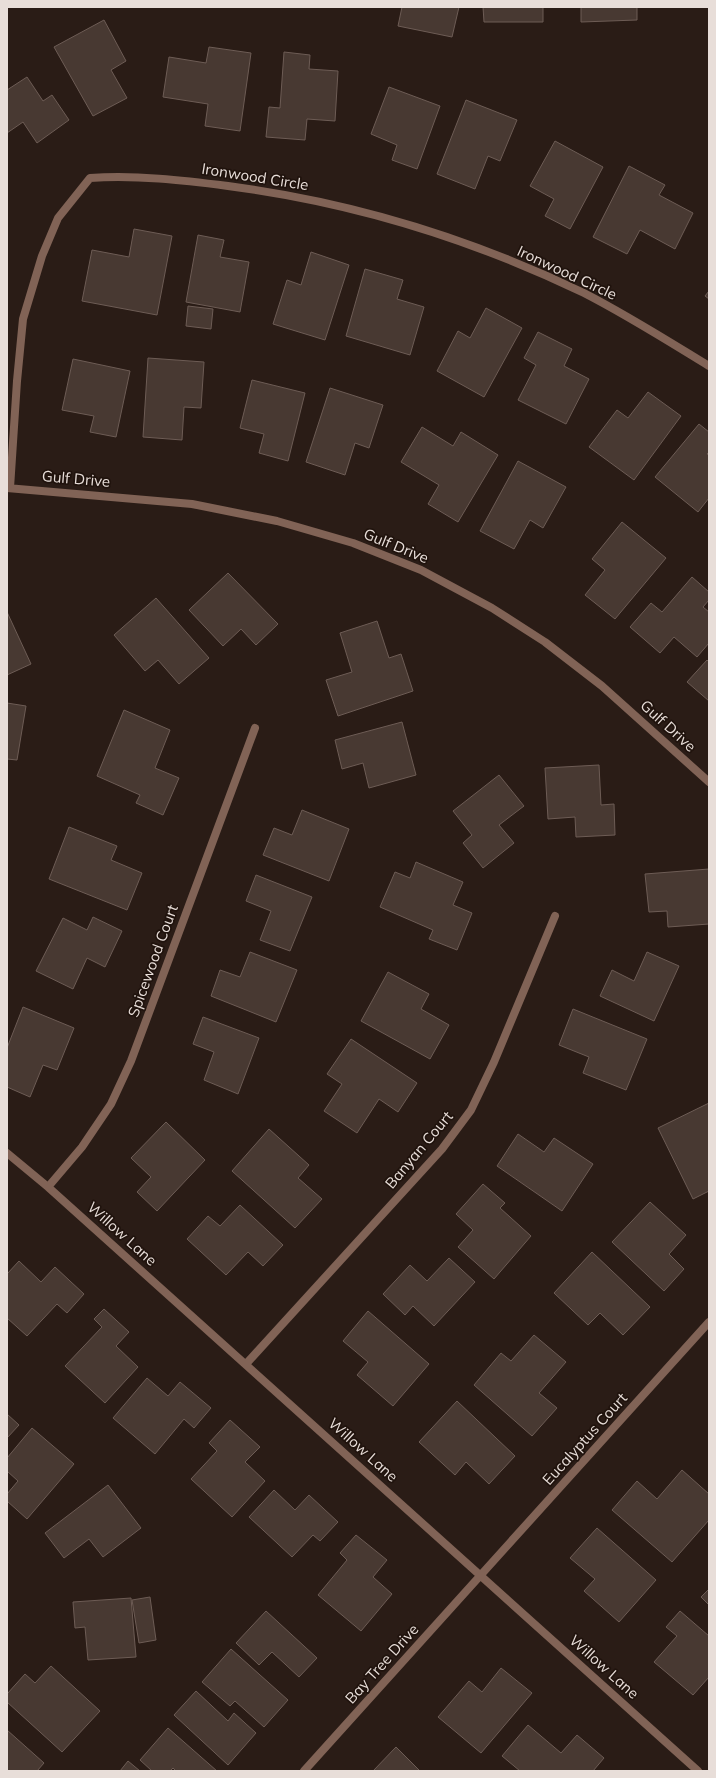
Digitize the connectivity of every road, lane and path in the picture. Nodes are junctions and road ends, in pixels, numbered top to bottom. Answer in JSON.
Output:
{"nodes":[{"id":1,"x":709,"y":366,"type":"edge"},
{"id":2,"x":9,"y":488,"type":"edge"},
{"id":3,"x":255,"y":728,"type":"dead end"},
{"id":4,"x":709,"y":782,"type":"edge"},
{"id":5,"x":555,"y":916,"type":"dead end"},
{"id":6,"x":7,"y":1153,"type":"edge"},
{"id":7,"x":48,"y":1187,"type":"junction"},
{"id":8,"x":709,"y":1322,"type":"edge"},
{"id":9,"x":246,"y":1364,"type":"junction"},
{"id":10,"x":481,"y":1576,"type":"junction"},
{"id":11,"x":304,"y":1771,"type":"edge"},
{"id":12,"x":698,"y":1771,"type":"edge"}],
"edges":[{"from":1,"to":2,"type":"street","name":"Ironwood Circle"},
{"from":2,"to":4,"type":"street","name":"Gulf Drive"},
{"from":3,"to":7,"type":"street","name":"Spicewood Court"},
{"from":5,"to":9,"type":"street","name":"Banyan Court"},
{"from":6,"to":7,"type":"street","name":"Willow Lane"},
{"from":7,"to":9,"type":"street","name":"Willow Lane"},
{"from":8,"to":10,"type":"street","name":"Eucalyptus Court"},
{"from":9,"to":10,"type":"street","name":"Willow Lane"},
{"from":10,"to":11,"type":"street","name":"Bay Tree Drive"},
{"from":10,"to":12,"type":"street","name":"Willow Lane"}]}
